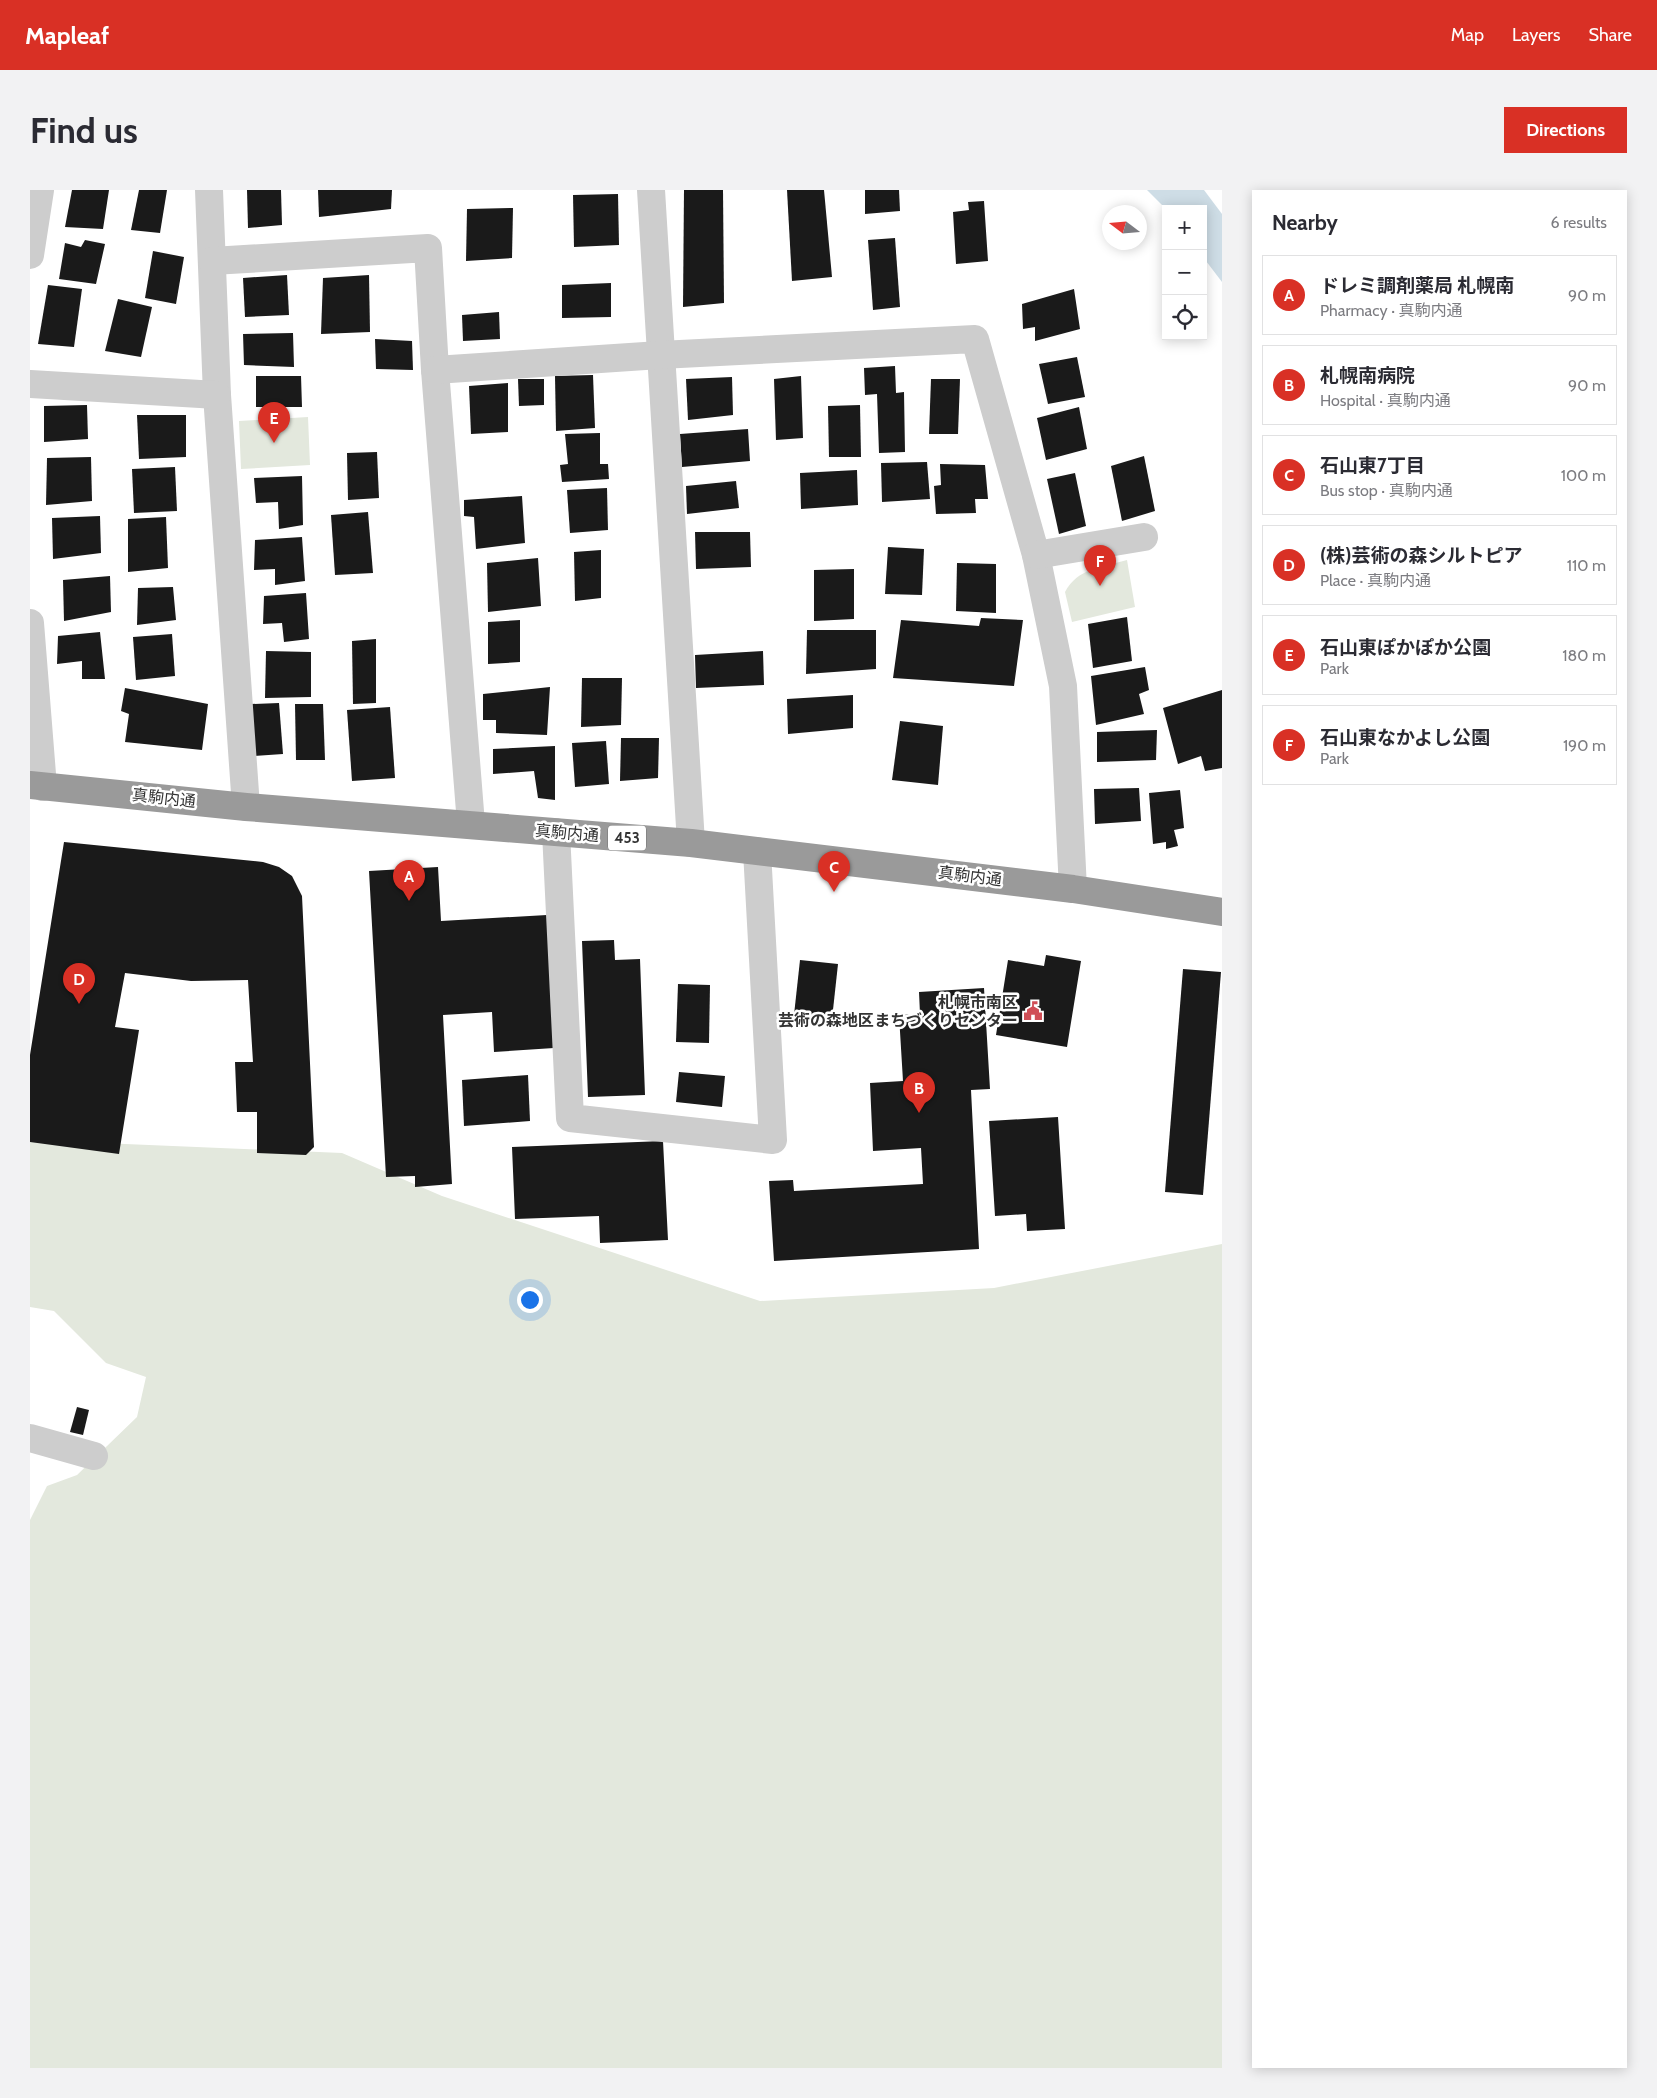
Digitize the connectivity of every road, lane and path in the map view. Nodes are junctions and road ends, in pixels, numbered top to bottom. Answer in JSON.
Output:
{"nodes":[{"id":1,"x":40,"y":190,"type":"edge"},
{"id":2,"x":209,"y":190,"type":"edge"},
{"id":3,"x":651,"y":190,"type":"edge"},
{"id":4,"x":30,"y":255,"type":"edge"},
{"id":5,"x":212,"y":260,"type":"junction"},
{"id":6,"x":660,"y":355,"type":"junction"},
{"id":7,"x":435,"y":370,"type":"junction"},
{"id":8,"x":30,"y":384,"type":"edge"},
{"id":9,"x":217,"y":395,"type":"junction"},
{"id":10,"x":1144,"y":537,"type":"dead end"},
{"id":11,"x":1036,"y":555,"type":"junction"},
{"id":12,"x":30,"y":623,"type":"edge"},
{"id":13,"x":36,"y":786,"type":"edge"},
{"id":14,"x":246,"y":806,"type":"junction"},
{"id":15,"x":471,"y":824,"type":"junction"},
{"id":16,"x":556,"y":832,"type":"junction"},
{"id":17,"x":691,"y":843,"type":"junction"},
{"id":18,"x":757,"y":851,"type":"junction"},
{"id":19,"x":1073,"y":889,"type":"junction"},
{"id":20,"x":1222,"y":912,"type":"edge"},
{"id":21,"x":30,"y":1438,"type":"edge"},
{"id":22,"x":94,"y":1456,"type":"dead end"}],
"edges":[{"from":1,"to":4,"type":"street"},
{"from":2,"to":5,"type":"street"},
{"from":3,"to":6,"type":"street"},
{"from":5,"to":7,"type":"street"},
{"from":5,"to":9,"type":"street"},
{"from":6,"to":7,"type":"street"},
{"from":6,"to":11,"type":"street"},
{"from":6,"to":17,"type":"street"},
{"from":7,"to":15,"type":"street"},
{"from":8,"to":9,"type":"street"},
{"from":9,"to":14,"type":"street"},
{"from":10,"to":11,"type":"street"},
{"from":11,"to":19,"type":"street"},
{"from":12,"to":13,"type":"street"},
{"from":13,"to":14,"type":"highway","name":"真駒内通","number":"453"},
{"from":14,"to":15,"type":"highway","name":"真駒内通","number":"453"},
{"from":15,"to":16,"type":"highway","name":"真駒内通","number":"453"},
{"from":16,"to":17,"type":"highway","name":"真駒内通","number":"453"},
{"from":16,"to":18,"type":"street"},
{"from":17,"to":18,"type":"highway","name":"真駒内通","number":"453"},
{"from":18,"to":19,"type":"highway","name":"真駒内通","number":"453"},
{"from":19,"to":20,"type":"highway","name":"真駒内通","number":"453"},
{"from":21,"to":22,"type":"street"}]}
